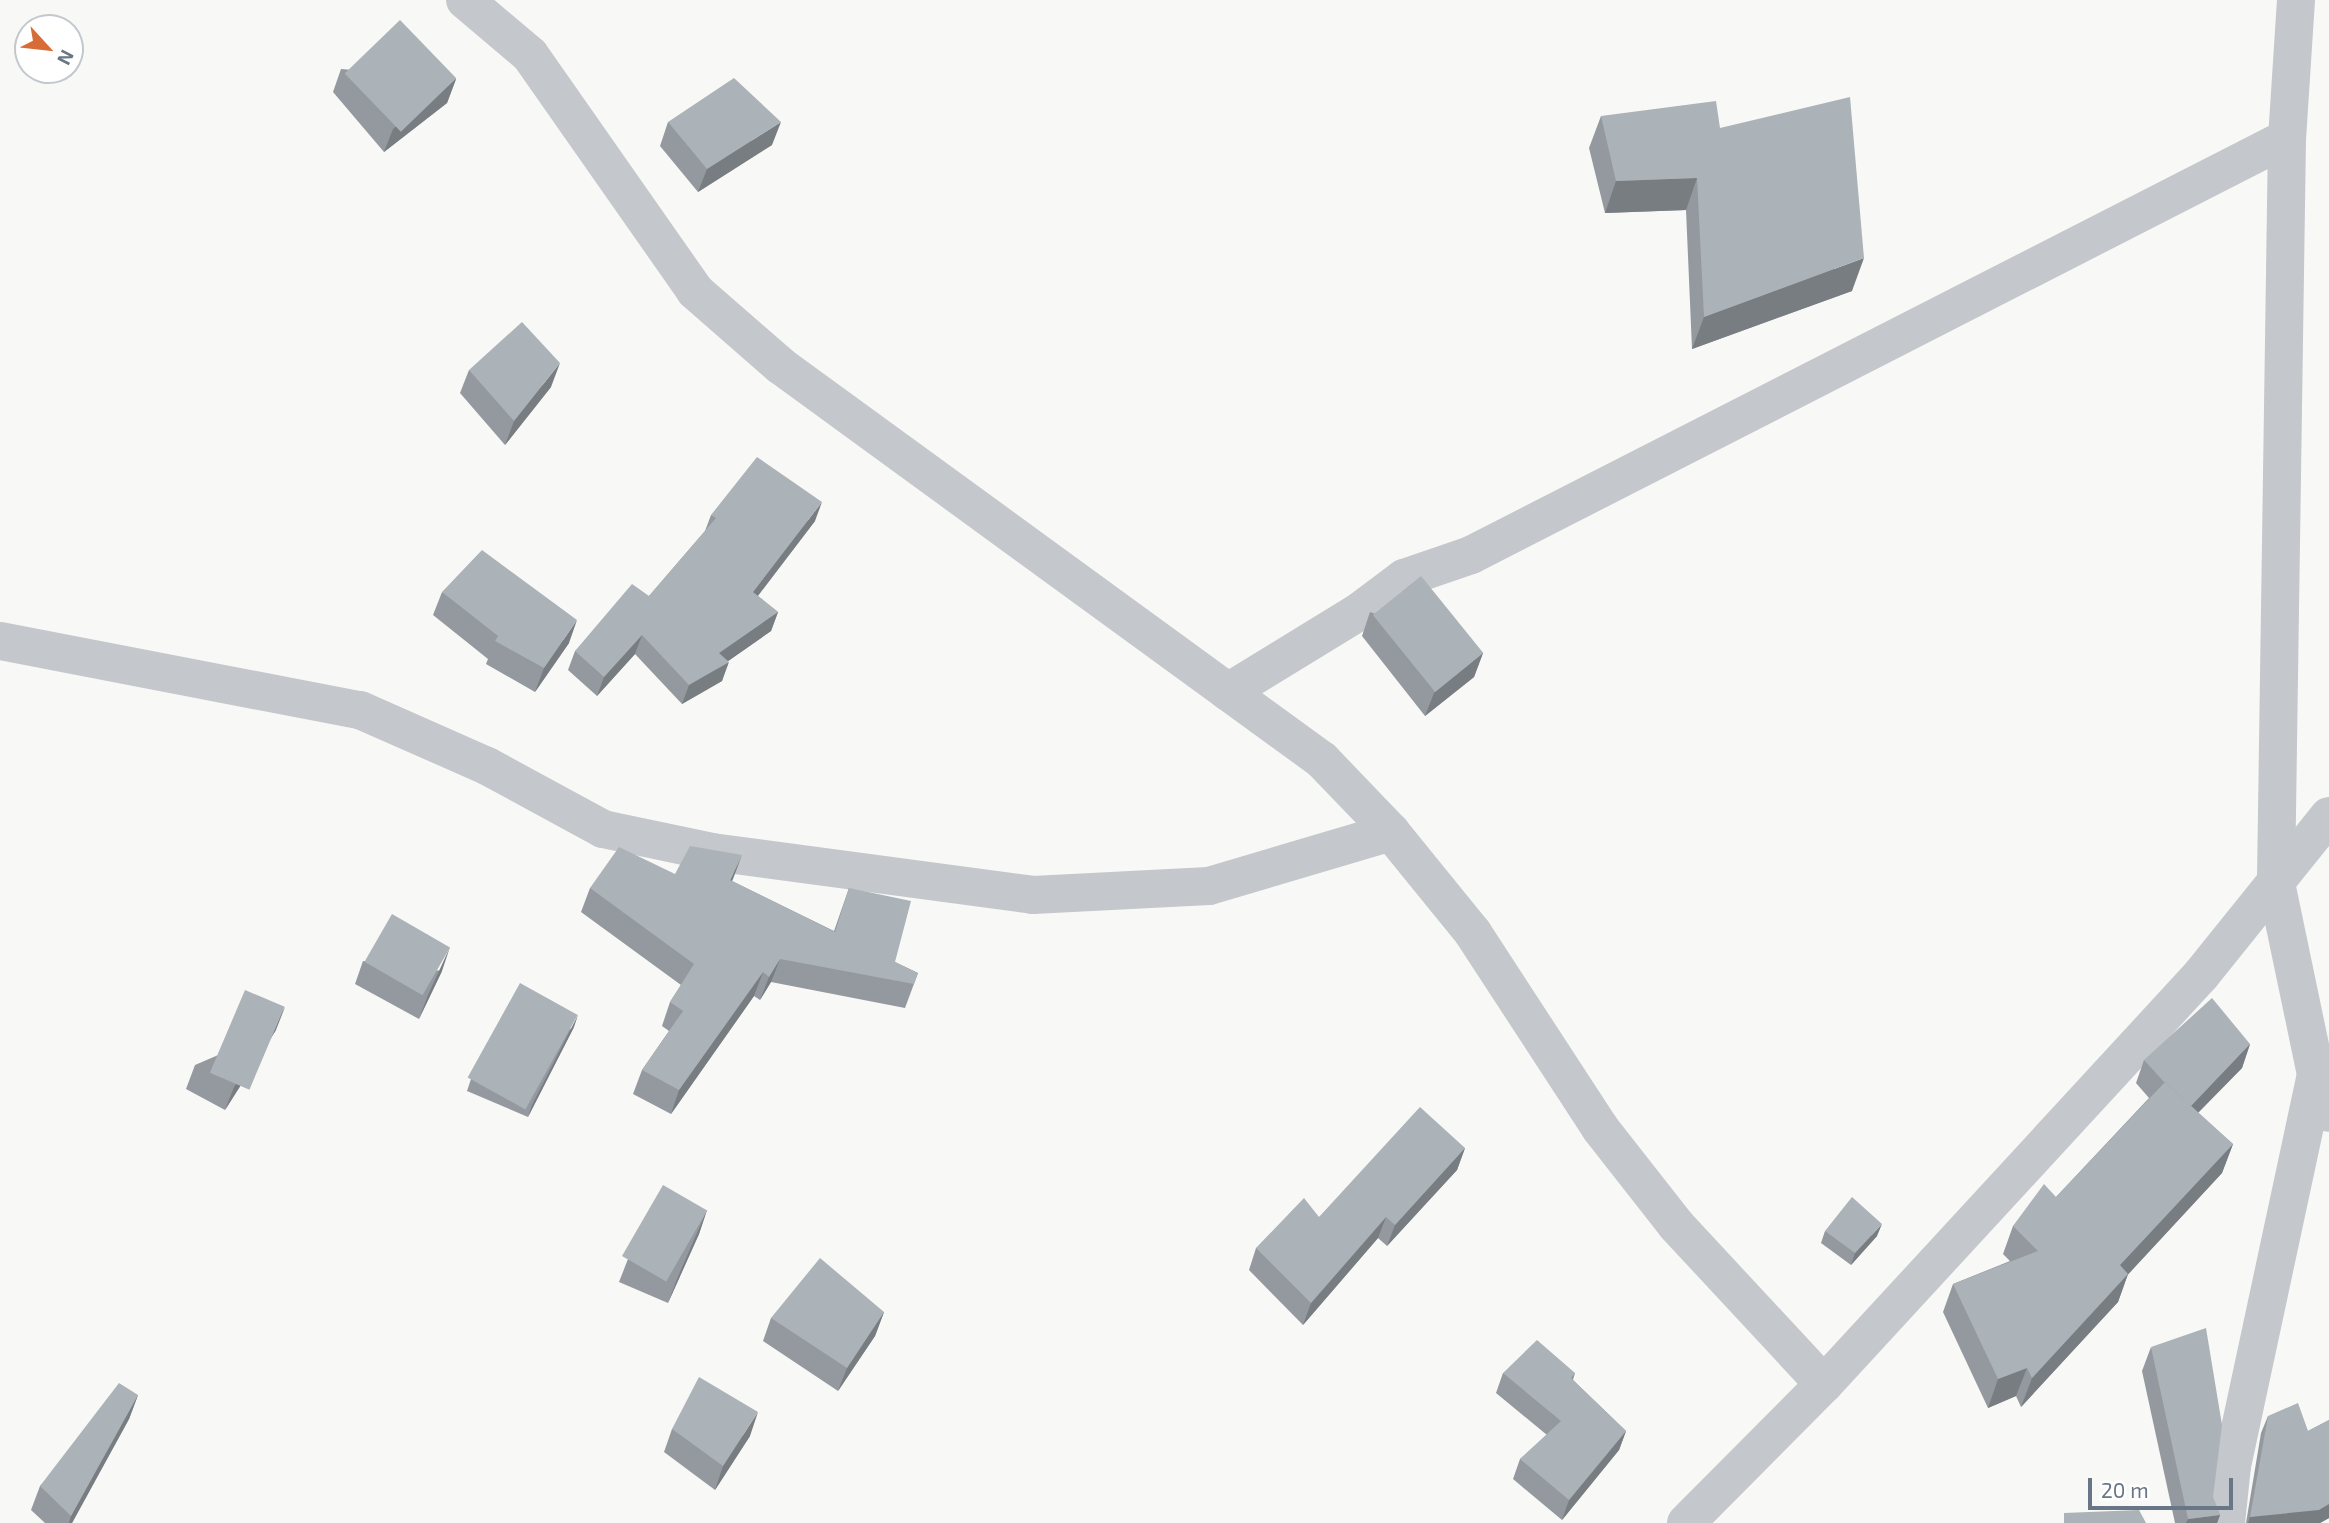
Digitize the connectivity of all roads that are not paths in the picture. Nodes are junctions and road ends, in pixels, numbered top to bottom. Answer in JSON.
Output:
{"nodes":[{"id":1,"x":465,"y":0,"type":"edge"},
{"id":2,"x":2296,"y":0,"type":"edge"},
{"id":3,"x":2287,"y":138,"type":"junction"},
{"id":4,"x":0,"y":641,"type":"edge"},
{"id":5,"x":1228,"y":692,"type":"junction"},
{"id":6,"x":2329,"y":816,"type":"edge"},
{"id":7,"x":1391,"y":832,"type":"junction"},
{"id":8,"x":2276,"y":883,"type":"junction"},
{"id":9,"x":2316,"y":1075,"type":"junction"},
{"id":10,"x":2329,"y":1113,"type":"edge"},
{"id":11,"x":1824,"y":1384,"type":"junction"},
{"id":12,"x":1686,"y":1523,"type":"edge"},
{"id":13,"x":2226,"y":1523,"type":"edge"}],
"edges":[{"from":1,"to":5,"type":"street"},
{"from":2,"to":3,"type":"street"},
{"from":3,"to":5,"type":"street"},
{"from":3,"to":8,"type":"street"},
{"from":4,"to":7,"type":"street"},
{"from":5,"to":7,"type":"street"},
{"from":6,"to":8,"type":"street"},
{"from":7,"to":11,"type":"street"},
{"from":8,"to":9,"type":"street"},
{"from":8,"to":11,"type":"street"},
{"from":9,"to":10,"type":"street"},
{"from":9,"to":13,"type":"street"},
{"from":11,"to":12,"type":"street"}]}
